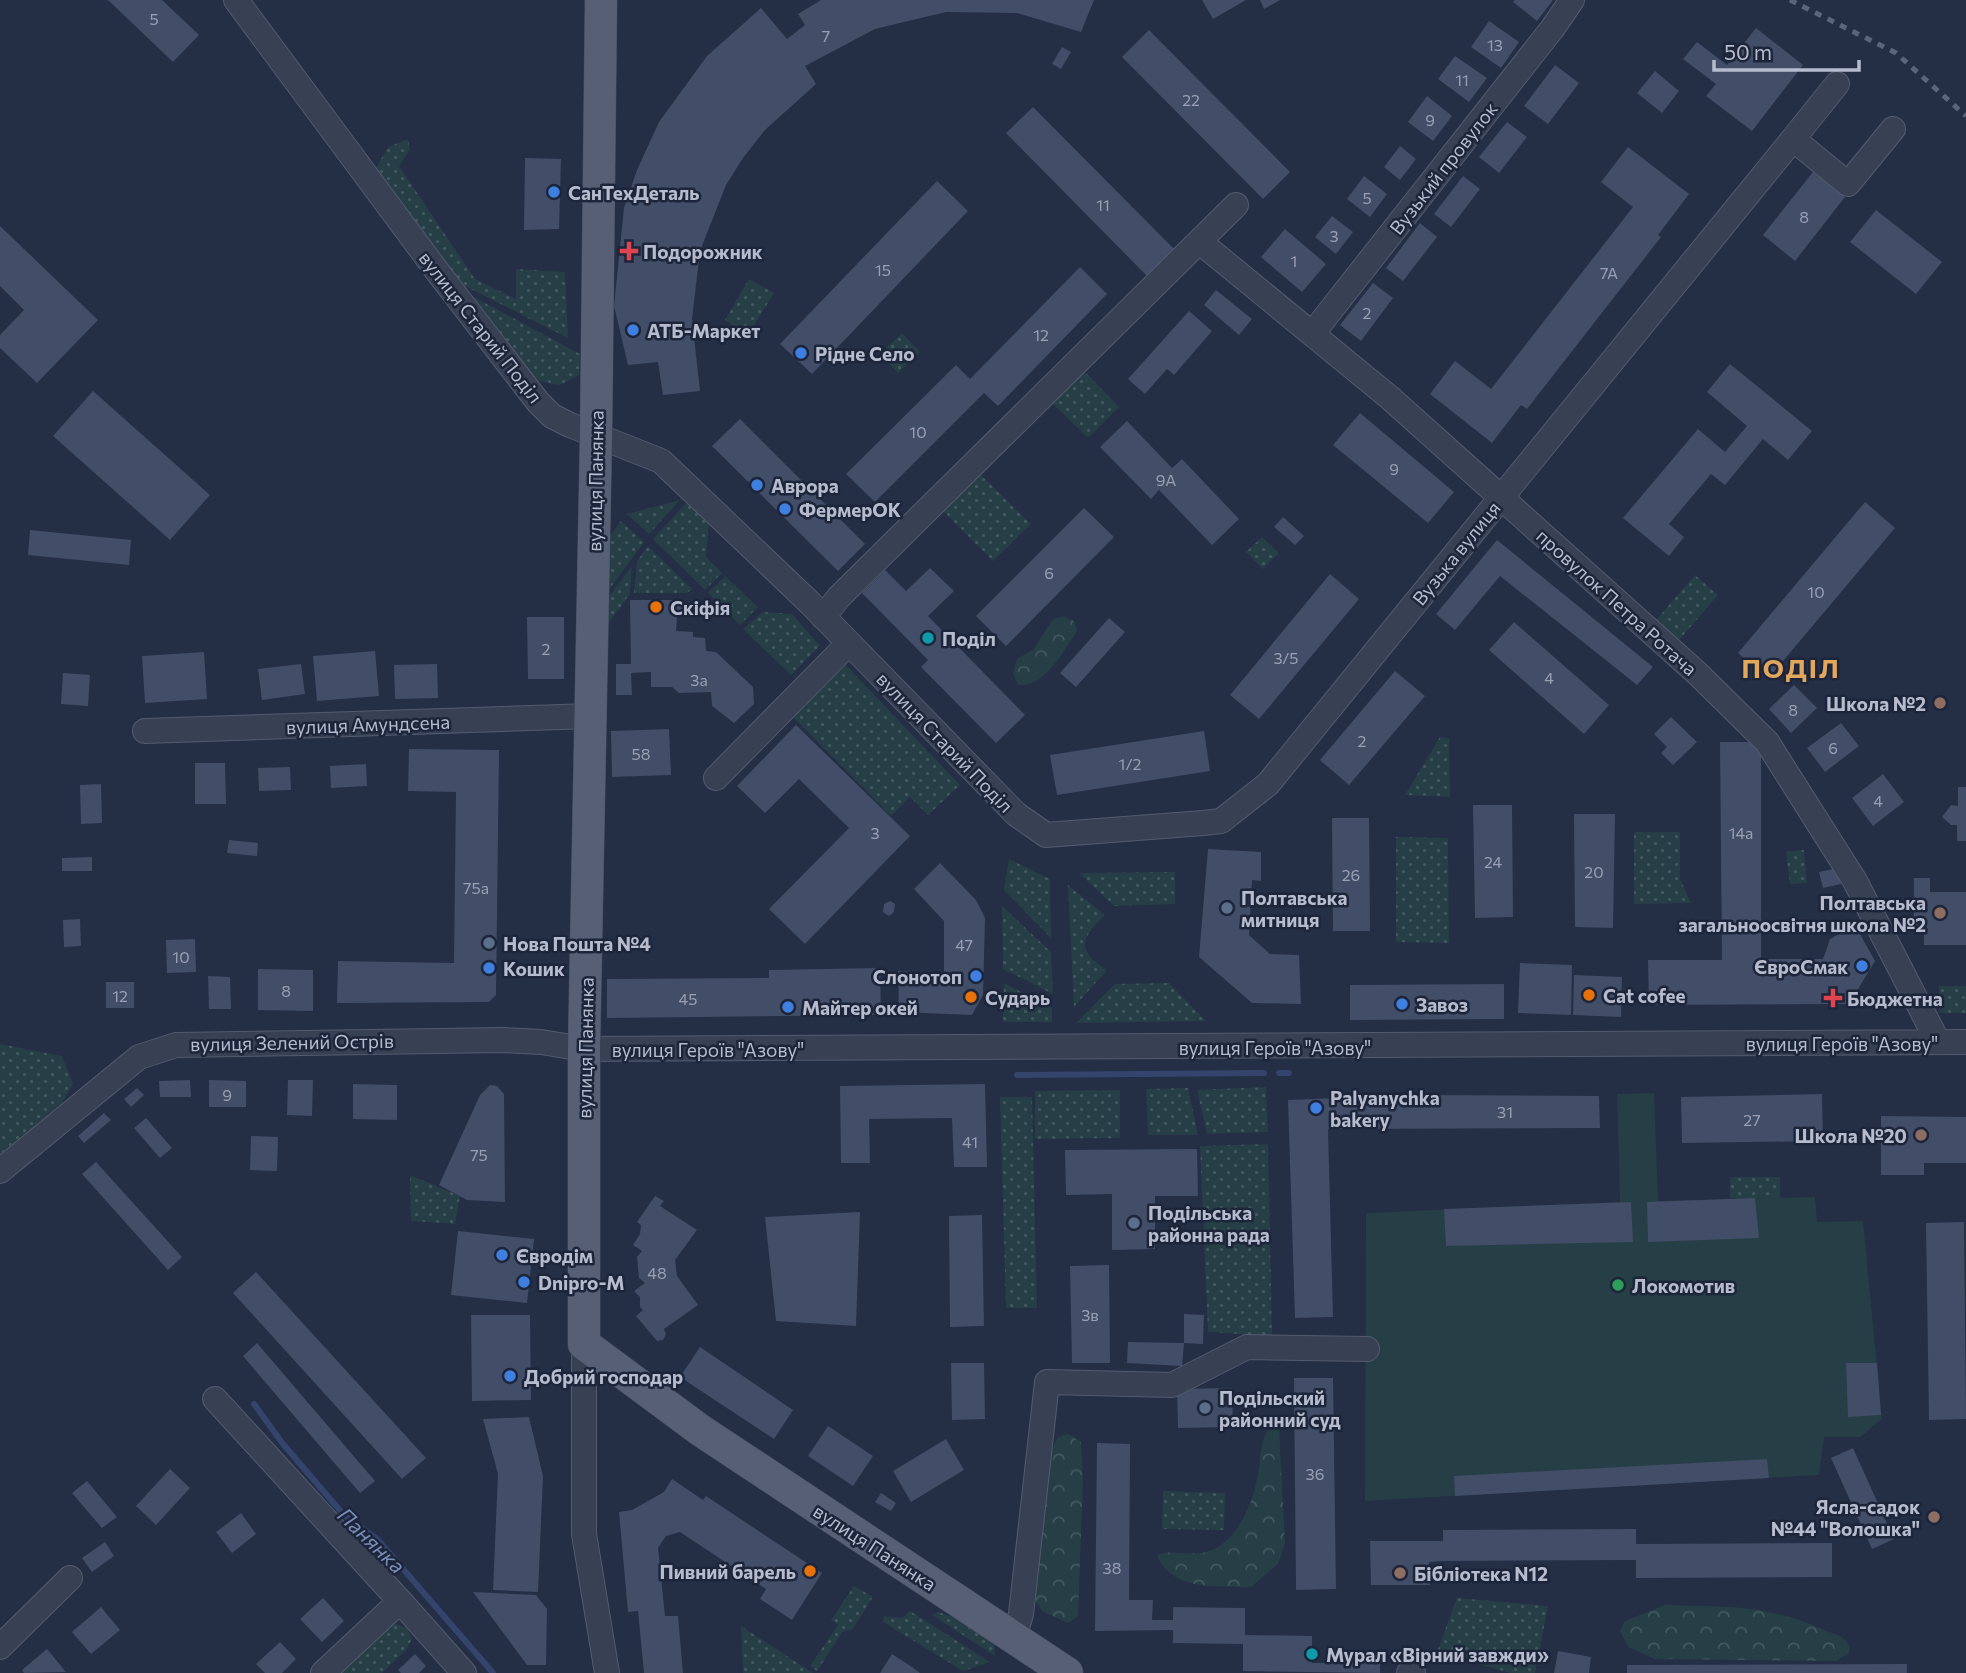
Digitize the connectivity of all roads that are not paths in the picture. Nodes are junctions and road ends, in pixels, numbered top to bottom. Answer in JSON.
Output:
{"nodes":[{"id":1,"x":236,"y":0,"type":"edge"},
{"id":2,"x":601,"y":0,"type":"edge"},
{"id":3,"x":1572,"y":0,"type":"edge"},
{"id":4,"x":1837,"y":84,"type":"dead end"},
{"id":5,"x":1893,"y":129,"type":"dead end"},
{"id":6,"x":1793,"y":139,"type":"junction"},
{"id":7,"x":1236,"y":205,"type":"dead end"},
{"id":8,"x":1200,"y":242,"type":"junction"},
{"id":9,"x":1312,"y":334,"type":"junction"},
{"id":10,"x":596,"y":436,"type":"junction"},
{"id":11,"x":1501,"y":498,"type":"junction"},
{"id":12,"x":823,"y":617,"type":"junction"},
{"id":13,"x":849,"y":643,"type":"junction"},
{"id":14,"x":591,"y":716,"type":"junction"},
{"id":15,"x":145,"y":731,"type":"dead end"},
{"id":16,"x":716,"y":778,"type":"dead end"},
{"id":17,"x":1046,"y":835,"type":"joint"},
{"id":18,"x":1938,"y":1042,"type":"junction"},
{"id":19,"x":1966,"y":1042,"type":"edge"},
{"id":20,"x":584,"y":1049,"type":"junction"},
{"id":21,"x":0,"y":1171,"type":"edge"},
{"id":22,"x":584,"y":1344,"type":"junction"},
{"id":23,"x":1367,"y":1349,"type":"dead end"},
{"id":24,"x":215,"y":1399,"type":"dead end"},
{"id":25,"x":70,"y":1578,"type":"dead end"},
{"id":26,"x":400,"y":1601,"type":"junction"},
{"id":27,"x":1014,"y":1638,"type":"junction"},
{"id":28,"x":0,"y":1647,"type":"edge"},
{"id":29,"x":323,"y":1673,"type":"edge"},
{"id":30,"x":464,"y":1673,"type":"edge"},
{"id":31,"x":607,"y":1673,"type":"edge"},
{"id":32,"x":1067,"y":1673,"type":"edge"}],
"edges":[{"from":1,"to":10,"type":"street","name":"вулиця Старий Поділ"},
{"from":2,"to":10,"type":"main road","name":"вулиця Панянка"},
{"from":3,"to":9,"type":"street","name":"Вузький провулок"},
{"from":4,"to":6,"type":"street","name":"Вузька вулиця"},
{"from":5,"to":6,"type":"street"},
{"from":6,"to":11,"type":"street","name":"Вузька вулиця"},
{"from":7,"to":8,"type":"street"},
{"from":8,"to":9,"type":"street","name":"провулок Петра Ротача"},
{"from":8,"to":12,"type":"street"},
{"from":9,"to":11,"type":"street","name":"провулок Петра Ротача"},
{"from":10,"to":12,"type":"street","name":"вулиця Старий Поділ"},
{"from":10,"to":14,"type":"main road","name":"вулиця Панянка"},
{"from":11,"to":17,"type":"street","name":"Вузька вулиця"},
{"from":11,"to":18,"type":"street","name":"провулок Петра Ротача"},
{"from":12,"to":13,"type":"street","name":"вулиця Старий Поділ"},
{"from":13,"to":16,"type":"street"},
{"from":13,"to":17,"type":"street","name":"вулиця Старий Поділ"},
{"from":14,"to":15,"type":"street","name":"вулиця Амундсена"},
{"from":14,"to":20,"type":"main road","name":"вулиця Панянка"},
{"from":18,"to":19,"type":"street","name":"вулиця Героїв \"Азову\""},
{"from":18,"to":20,"type":"street","name":"вулиця Героїв \"Азову\""},
{"from":20,"to":21,"type":"street","name":"вулиця Зелений Острів"},
{"from":20,"to":22,"type":"main road","name":"вулиця Панянка"},
{"from":22,"to":27,"type":"main road","name":"вулиця Панянка"},
{"from":22,"to":31,"type":"street"},
{"from":23,"to":27,"type":"street"},
{"from":24,"to":26,"type":"street"},
{"from":25,"to":28,"type":"street"},
{"from":26,"to":29,"type":"street"},
{"from":26,"to":30,"type":"street"},
{"from":27,"to":32,"type":"main road","name":"вулиця Панянка"}]}
